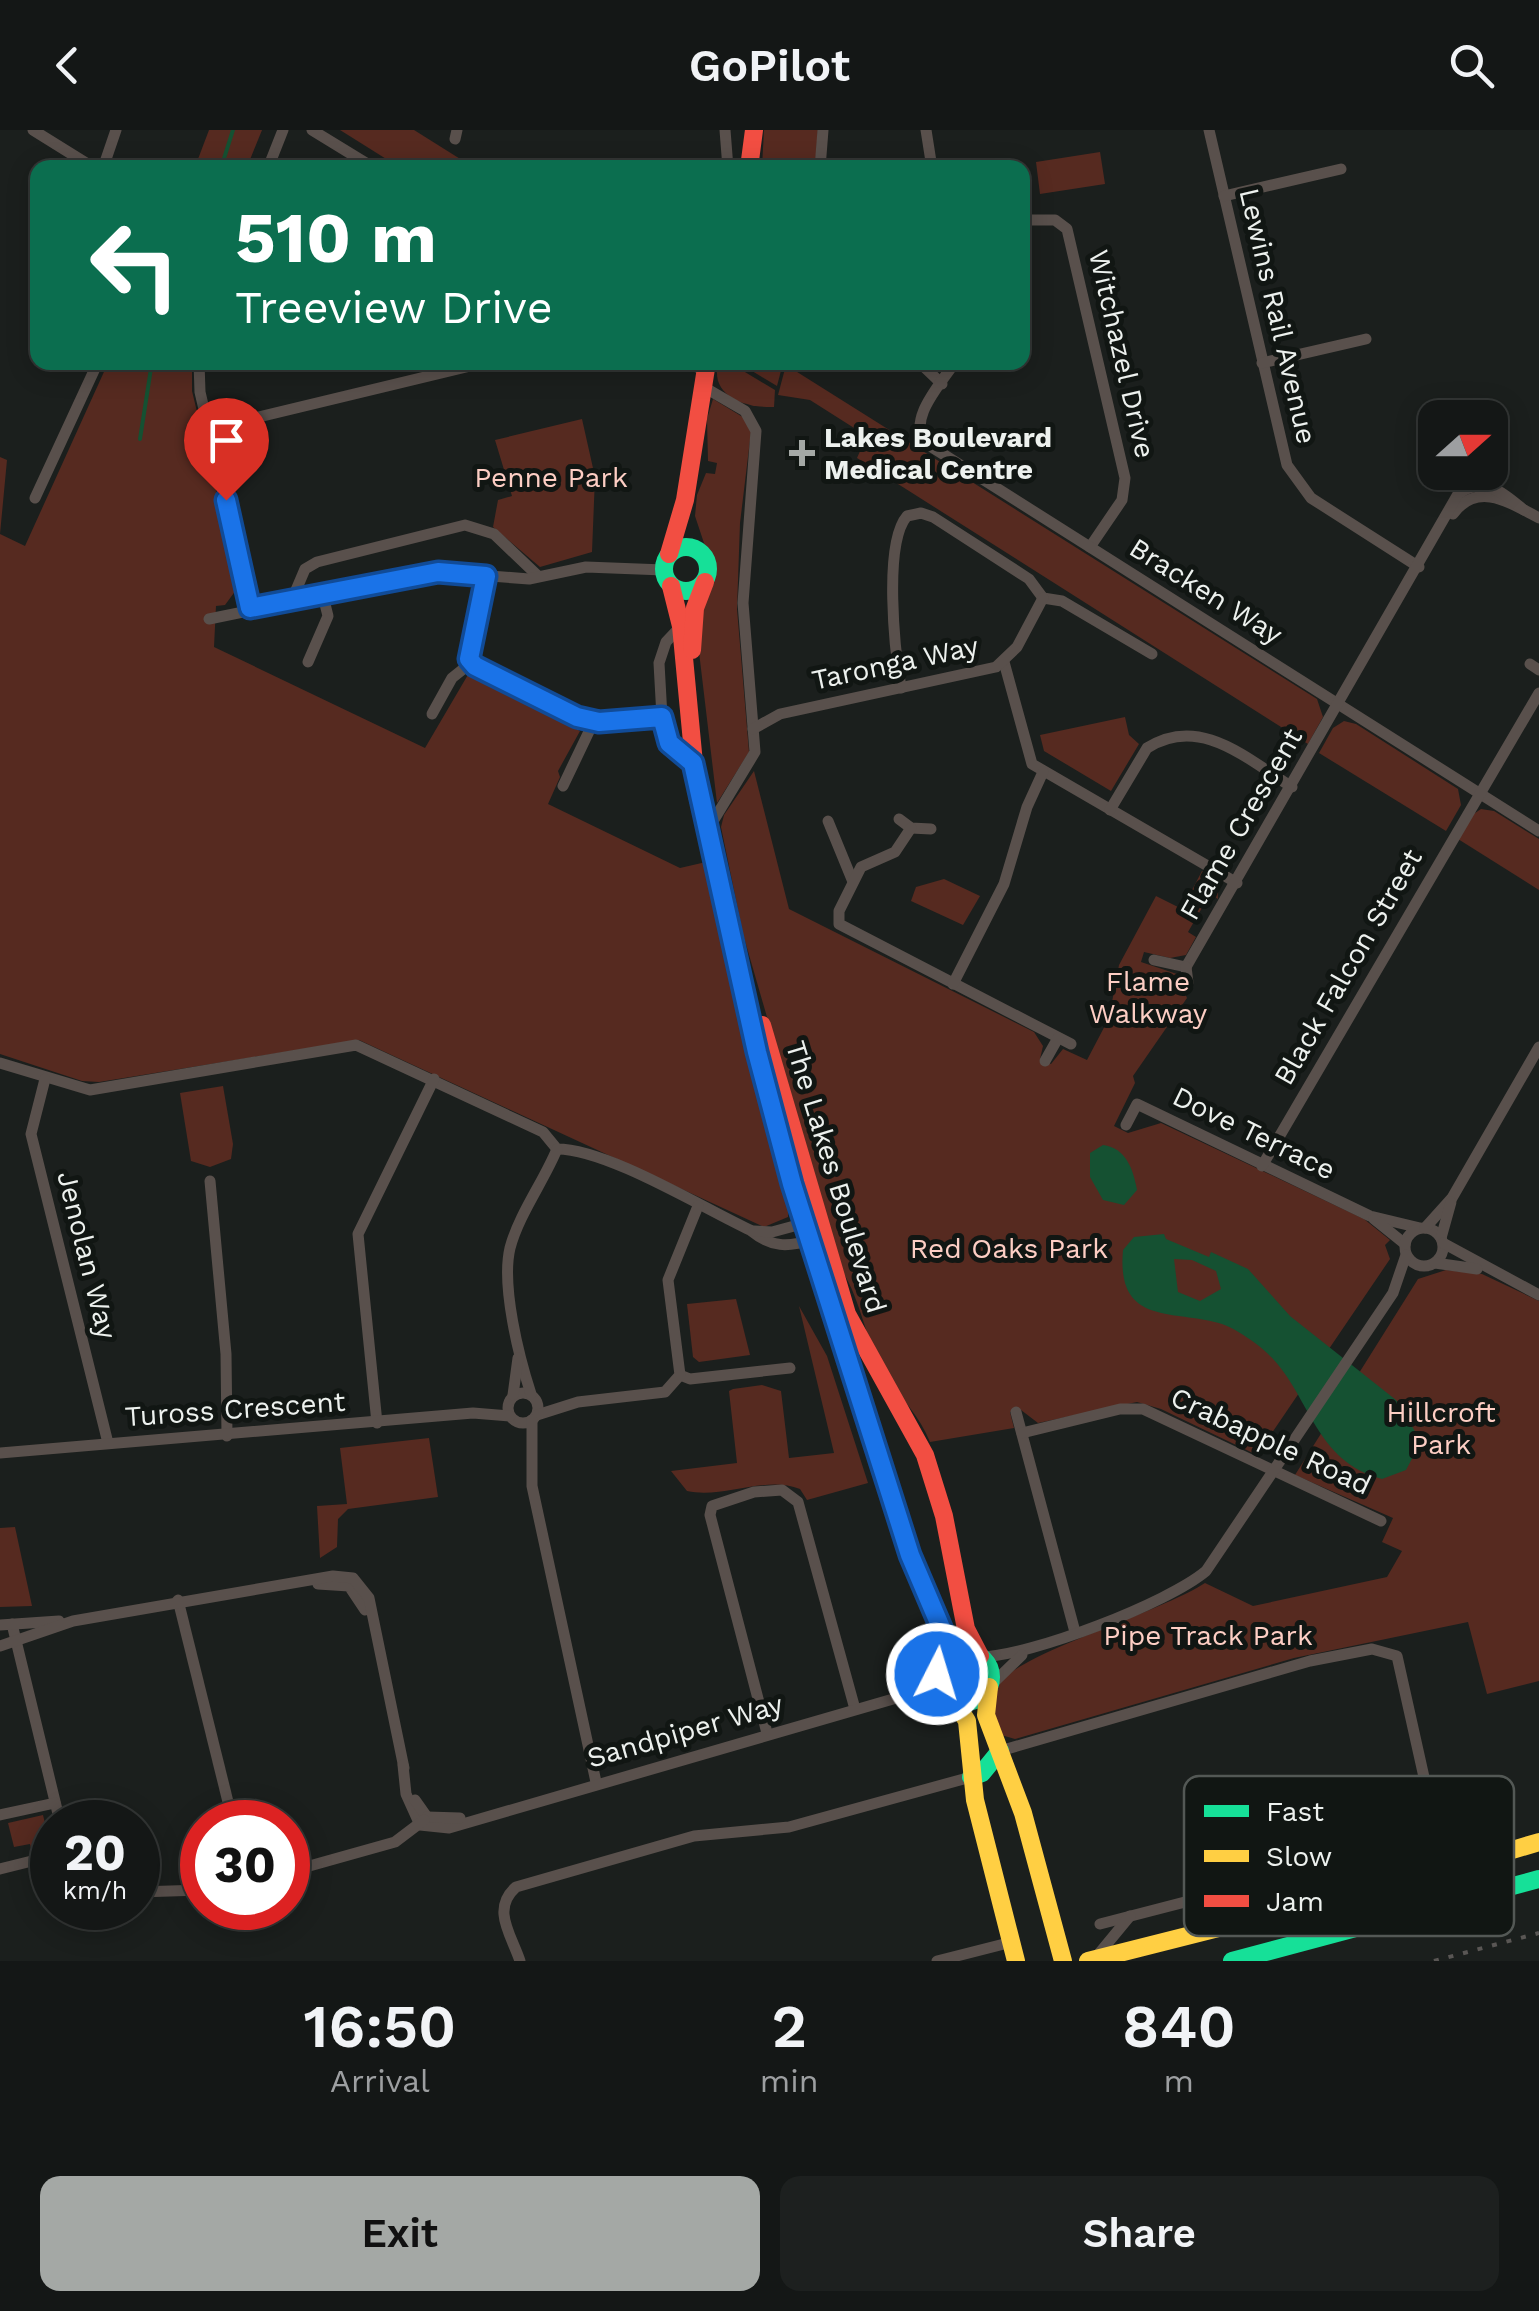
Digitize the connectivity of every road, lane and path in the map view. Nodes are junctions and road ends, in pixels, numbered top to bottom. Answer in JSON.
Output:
{"nodes":[{"id":1,"x":33,"y":130,"type":"edge"},
{"id":2,"x":116,"y":130,"type":"edge"},
{"id":3,"x":283,"y":130,"type":"edge"},
{"id":4,"x":312,"y":130,"type":"edge"},
{"id":5,"x":726,"y":130,"type":"edge"},
{"id":6,"x":754,"y":130,"type":"edge"},
{"id":7,"x":823,"y":130,"type":"edge"},
{"id":8,"x":926,"y":130,"type":"edge"},
{"id":9,"x":1209,"y":130,"type":"edge"},
{"id":10,"x":81,"y":160,"type":"edge"},
{"id":11,"x":106,"y":160,"type":"edge"},
{"id":12,"x":271,"y":160,"type":"edge"},
{"id":13,"x":361,"y":160,"type":"edge"},
{"id":14,"x":728,"y":160,"type":"edge"},
{"id":15,"x":751,"y":160,"type":"edge"},
{"id":16,"x":821,"y":160,"type":"edge"},
{"id":17,"x":931,"y":160,"type":"edge"},
{"id":18,"x":1342,"y":169,"type":"dead end"},
{"id":19,"x":1224,"y":196,"type":"junction"},
{"id":20,"x":1030,"y":219,"type":"edge"},
{"id":21,"x":1366,"y":340,"type":"dead end"},
{"id":22,"x":1262,"y":363,"type":"junction"},
{"id":23,"x":94,"y":370,"type":"edge"},
{"id":24,"x":199,"y":370,"type":"edge"},
{"id":25,"x":454,"y":370,"type":"edge"},
{"id":26,"x":705,"y":373,"type":"edge"},
{"id":27,"x":948,"y":373,"type":"edge"},
{"id":28,"x":209,"y":428,"type":"junction"},
{"id":29,"x":35,"y":498,"type":"dead end"},
{"id":30,"x":685,"y":500,"type":"junction"},
{"id":31,"x":1539,"y":518,"type":"edge"},
{"id":32,"x":1090,"y":547,"type":"junction"},
{"id":33,"x":701,"y":552,"type":"junction"},
{"id":34,"x":1419,"y":567,"type":"junction"},
{"id":35,"x":668,"y":570,"type":"junction"},
{"id":36,"x":486,"y":576,"type":"junction"},
{"id":37,"x":538,"y":576,"type":"junction"},
{"id":38,"x":705,"y":582,"type":"junction"},
{"id":39,"x":323,"y":596,"type":"junction"},
{"id":40,"x":1043,"y":598,"type":"junction"},
{"id":41,"x":291,"y":602,"type":"junction"},
{"id":42,"x":250,"y":608,"type":"junction"},
{"id":43,"x":209,"y":618,"type":"dead end"},
{"id":44,"x":680,"y":626,"type":"junction"},
{"id":45,"x":1152,"y":654,"type":"dead end"},
{"id":46,"x":308,"y":662,"type":"dead end"},
{"id":47,"x":472,"y":662,"type":"junction"},
{"id":48,"x":1000,"y":665,"type":"junction"},
{"id":49,"x":901,"y":688,"type":"junction"},
{"id":50,"x":1539,"y":693,"type":"edge"},
{"id":51,"x":1339,"y":705,"type":"junction"},
{"id":52,"x":750,"y":708,"type":"junction"},
{"id":53,"x":432,"y":714,"type":"dead end"},
{"id":54,"x":780,"y":714,"type":"junction"},
{"id":55,"x":662,"y":717,"type":"junction"},
{"id":56,"x":594,"y":721,"type":"junction"},
{"id":57,"x":753,"y":729,"type":"junction"},
{"id":58,"x":693,"y":763,"type":"junction"},
{"id":59,"x":1044,"y":772,"type":"junction"},
{"id":60,"x":563,"y":786,"type":"dead end"},
{"id":61,"x":1292,"y":787,"type":"junction"},
{"id":62,"x":1479,"y":794,"type":"junction"},
{"id":63,"x":1110,"y":810,"type":"junction"},
{"id":64,"x":898,"y":819,"type":"dead end"},
{"id":65,"x":828,"y":821,"type":"dead end"},
{"id":66,"x":712,"y":823,"type":"junction"},
{"id":67,"x":912,"y":828,"type":"junction"},
{"id":68,"x":931,"y":829,"type":"dead end"},
{"id":69,"x":1539,"y":831,"type":"edge"},
{"id":70,"x":853,"y":882,"type":"junction"},
{"id":71,"x":1237,"y":883,"type":"junction"},
{"id":72,"x":720,"y":885,"type":"junction"},
{"id":73,"x":1154,"y":960,"type":"dead end"},
{"id":74,"x":1186,"y":967,"type":"junction"},
{"id":75,"x":1188,"y":983,"type":"dead end"},
{"id":76,"x":953,"y":984,"type":"junction"},
{"id":77,"x":1058,"y":1038,"type":"junction"},
{"id":78,"x":1071,"y":1044,"type":"dead end"},
{"id":79,"x":1539,"y":1046,"type":"edge"},
{"id":80,"x":1045,"y":1061,"type":"dead end"},
{"id":81,"x":0,"y":1063,"type":"edge"},
{"id":82,"x":45,"y":1079,"type":"junction"},
{"id":83,"x":434,"y":1079,"type":"junction"},
{"id":84,"x":1126,"y":1125,"type":"dead end"},
{"id":85,"x":557,"y":1149,"type":"junction"},
{"id":86,"x":1262,"y":1166,"type":"junction"},
{"id":87,"x":210,"y":1181,"type":"dead end"},
{"id":88,"x":1452,"y":1198,"type":"junction"},
{"id":89,"x":698,"y":1206,"type":"junction"},
{"id":90,"x":1370,"y":1216,"type":"junction"},
{"id":91,"x":1422,"y":1228,"type":"junction"},
{"id":92,"x":814,"y":1230,"type":"junction"},
{"id":93,"x":1442,"y":1240,"type":"junction"},
{"id":94,"x":1406,"y":1249,"type":"junction"},
{"id":95,"x":1429,"y":1265,"type":"junction"},
{"id":96,"x":1486,"y":1270,"type":"junction"},
{"id":97,"x":1535,"y":1292,"type":"edge"},
{"id":98,"x":1393,"y":1293,"type":"junction"},
{"id":99,"x":518,"y":1354,"type":"junction"},
{"id":100,"x":790,"y":1368,"type":"dead end"},
{"id":101,"x":680,"y":1375,"type":"junction"},
{"id":102,"x":533,"y":1396,"type":"junction"},
{"id":103,"x":578,"y":1402,"type":"junction"},
{"id":104,"x":897,"y":1402,"type":"junction"},
{"id":105,"x":512,"y":1409,"type":"junction"},
{"id":106,"x":1016,"y":1412,"type":"dead end"},
{"id":107,"x":535,"y":1418,"type":"junction"},
{"id":108,"x":377,"y":1423,"type":"junction"},
{"id":109,"x":872,"y":1433,"type":"junction"},
{"id":110,"x":1022,"y":1433,"type":"junction"},
{"id":111,"x":228,"y":1436,"type":"junction"},
{"id":112,"x":108,"y":1443,"type":"junction"},
{"id":113,"x":0,"y":1453,"type":"edge"},
{"id":114,"x":530,"y":1462,"type":"junction"},
{"id":115,"x":1274,"y":1468,"type":"junction"},
{"id":116,"x":1381,"y":1521,"type":"dead end"},
{"id":117,"x":178,"y":1600,"type":"junction"},
{"id":118,"x":73,"y":1621,"type":"junction"},
{"id":119,"x":6,"y":1624,"type":"edge"},
{"id":120,"x":1074,"y":1632,"type":"junction"},
{"id":121,"x":15,"y":1641,"type":"junction"},
{"id":122,"x":0,"y":1646,"type":"edge"},
{"id":123,"x":1034,"y":1648,"type":"junction"},
{"id":124,"x":981,"y":1656,"type":"junction"},
{"id":125,"x":944,"y":1665,"type":"junction"},
{"id":126,"x":990,"y":1687,"type":"junction"},
{"id":127,"x":900,"y":1697,"type":"junction"},
{"id":128,"x":953,"y":1699,"type":"junction"},
{"id":129,"x":855,"y":1709,"type":"junction"},
{"id":130,"x":767,"y":1732,"type":"junction"},
{"id":131,"x":1000,"y":1752,"type":"junction"},
{"id":132,"x":971,"y":1776,"type":"junction"},
{"id":133,"x":1424,"y":1776,"type":"edge"},
{"id":134,"x":596,"y":1782,"type":"junction"},
{"id":135,"x":55,"y":1800,"type":"edge"},
{"id":136,"x":228,"y":1800,"type":"edge"},
{"id":137,"x":30,"y":1809,"type":"edge"},
{"id":138,"x":0,"y":1815,"type":"edge"},
{"id":139,"x":424,"y":1821,"type":"junction"},
{"id":140,"x":1539,"y":1842,"type":"edge"},
{"id":141,"x":1514,"y":1850,"type":"edge"},
{"id":142,"x":30,"y":1862,"type":"edge"},
{"id":143,"x":310,"y":1866,"type":"edge"},
{"id":144,"x":0,"y":1869,"type":"edge"},
{"id":145,"x":1539,"y":1879,"type":"edge"},
{"id":146,"x":1514,"y":1886,"type":"edge"},
{"id":147,"x":1184,"y":1901,"type":"edge"},
{"id":148,"x":1132,"y":1913,"type":"junction"},
{"id":149,"x":1100,"y":1924,"type":"dead end"},
{"id":150,"x":1186,"y":1936,"type":"edge"},
{"id":151,"x":1326,"y":1936,"type":"edge"},
{"id":152,"x":1014,"y":1952,"type":"edge"},
{"id":153,"x":1091,"y":1960,"type":"edge"},
{"id":154,"x":520,"y":1961,"type":"edge"},
{"id":155,"x":937,"y":1961,"type":"edge"},
{"id":156,"x":1063,"y":1961,"type":"edge"},
{"id":157,"x":1232,"y":1961,"type":"edge"}],
"edges":[{"from":1,"to":10,"type":"street"},
{"from":2,"to":11,"type":"street"},
{"from":3,"to":12,"type":"street"},
{"from":4,"to":13,"type":"street"},
{"from":5,"to":14,"type":"street"},
{"from":6,"to":15,"type":"main road"},
{"from":7,"to":16,"type":"street"},
{"from":8,"to":17,"type":"street"},
{"from":9,"to":19,"type":"street","name":"Lewins Rail Avenue"},
{"from":18,"to":19,"type":"street"},
{"from":19,"to":22,"type":"street","name":"Lewins Rail Avenue"},
{"from":20,"to":32,"type":"street","name":"Witchazel Drive"},
{"from":21,"to":22,"type":"street"},
{"from":22,"to":34,"type":"street","name":"Lewins Rail Avenue"},
{"from":23,"to":29,"type":"street"},
{"from":24,"to":28,"type":"street"},
{"from":25,"to":28,"type":"street"},
{"from":26,"to":30,"type":"main road","name":"The Lakes Boulevard"},
{"from":26,"to":52,"type":"street"},
{"from":27,"to":32,"type":"street","name":"Bracken Way"},
{"from":28,"to":42,"type":"street"},
{"from":30,"to":33,"type":"main road","name":"The Lakes Boulevard"},
{"from":30,"to":35,"type":"main road","name":"The Lakes Boulevard"},
{"from":31,"to":34,"type":"street","name":"Flame Crescent"},
{"from":32,"to":51,"type":"street","name":"Bracken Way"},
{"from":33,"to":35,"type":"main road"},
{"from":33,"to":38,"type":"main road"},
{"from":34,"to":51,"type":"street","name":"Flame Crescent"},
{"from":35,"to":37,"type":"street"},
{"from":35,"to":38,"type":"main road"},
{"from":35,"to":44,"type":"main road","name":"The Lakes Boulevard"},
{"from":36,"to":37,"type":"street"},
{"from":36,"to":39,"type":"street"},
{"from":36,"to":47,"type":"street"},
{"from":37,"to":41,"type":"street"},
{"from":38,"to":66,"type":"main road","name":"The Lakes Boulevard"},
{"from":39,"to":41,"type":"street"},
{"from":39,"to":46,"type":"street"},
{"from":40,"to":45,"type":"street"},
{"from":40,"to":48,"type":"street","name":"Taronga Way"},
{"from":40,"to":49,"type":"street"},
{"from":41,"to":42,"type":"street"},
{"from":42,"to":43,"type":"street"},
{"from":44,"to":55,"type":"street","name":"The Lakes Boulevard"},
{"from":44,"to":58,"type":"main road","name":"The Lakes Boulevard"},
{"from":47,"to":53,"type":"street"},
{"from":47,"to":56,"type":"street"},
{"from":48,"to":49,"type":"street","name":"Taronga Way"},
{"from":48,"to":59,"type":"street"},
{"from":49,"to":54,"type":"street","name":"Taronga Way"},
{"from":50,"to":62,"type":"street","name":"Black Falcon Street"},
{"from":51,"to":61,"type":"street","name":"Flame Crescent"},
{"from":51,"to":62,"type":"street","name":"Bracken Way"},
{"from":52,"to":54,"type":"street","name":"Taronga Way"},
{"from":52,"to":57,"type":"street"},
{"from":54,"to":57,"type":"street","name":"Taronga Way"},
{"from":55,"to":56,"type":"street"},
{"from":55,"to":58,"type":"street","name":"The Lakes Boulevard"},
{"from":56,"to":60,"type":"street"},
{"from":57,"to":66,"type":"street"},
{"from":58,"to":72,"type":"main road","name":"The Lakes Boulevard"},
{"from":59,"to":63,"type":"street"},
{"from":59,"to":76,"type":"street"},
{"from":61,"to":63,"type":"street"},
{"from":61,"to":71,"type":"street","name":"Flame Crescent"},
{"from":62,"to":69,"type":"street","name":"Bracken Way"},
{"from":62,"to":86,"type":"street","name":"Black Falcon Street"},
{"from":63,"to":71,"type":"street"},
{"from":64,"to":67,"type":"street"},
{"from":65,"to":70,"type":"street"},
{"from":66,"to":72,"type":"main road","name":"The Lakes Boulevard"},
{"from":67,"to":68,"type":"street"},
{"from":67,"to":70,"type":"street"},
{"from":70,"to":76,"type":"street"},
{"from":71,"to":74,"type":"street","name":"Flame Crescent"},
{"from":72,"to":92,"type":"main road","name":"The Lakes Boulevard"},
{"from":73,"to":74,"type":"street"},
{"from":74,"to":75,"type":"street"},
{"from":76,"to":77,"type":"street"},
{"from":77,"to":78,"type":"street"},
{"from":77,"to":80,"type":"street"},
{"from":79,"to":88,"type":"street"},
{"from":81,"to":82,"type":"street"},
{"from":82,"to":83,"type":"street"},
{"from":82,"to":112,"type":"street","name":"Jenolan Way"},
{"from":83,"to":85,"type":"street"},
{"from":83,"to":108,"type":"street"},
{"from":84,"to":86,"type":"street","name":"Dove Terrace"},
{"from":85,"to":89,"type":"street"},
{"from":85,"to":99,"type":"street"},
{"from":86,"to":90,"type":"street","name":"Dove Terrace"},
{"from":87,"to":111,"type":"street"},
{"from":88,"to":91,"type":"street"},
{"from":88,"to":93,"type":"street"},
{"from":89,"to":92,"type":"street"},
{"from":89,"to":101,"type":"street"},
{"from":90,"to":91,"type":"street","name":"Dove Terrace"},
{"from":90,"to":94,"type":"street","name":"Dove Terrace"},
{"from":91,"to":93,"type":"street","name":"Dove Terrace"},
{"from":91,"to":94,"type":"street"},
{"from":92,"to":104,"type":"main road","name":"The Lakes Boulevard"},
{"from":92,"to":109,"type":"main road","name":"The Lakes Boulevard"},
{"from":93,"to":95,"type":"street"},
{"from":93,"to":96,"type":"street","name":"Dove Terrace"},
{"from":94,"to":95,"type":"street","name":"Dove Terrace"},
{"from":94,"to":98,"type":"street"},
{"from":95,"to":96,"type":"street"},
{"from":95,"to":98,"type":"street"},
{"from":96,"to":97,"type":"street"},
{"from":98,"to":115,"type":"street"},
{"from":99,"to":102,"type":"street"},
{"from":99,"to":105,"type":"street"},
{"from":100,"to":101,"type":"street"},
{"from":101,"to":103,"type":"street"},
{"from":102,"to":103,"type":"street"},
{"from":102,"to":105,"type":"street"},
{"from":102,"to":107,"type":"street"},
{"from":103,"to":107,"type":"street"},
{"from":104,"to":109,"type":"main road"},
{"from":104,"to":124,"type":"main road","name":"The Lakes Boulevard"},
{"from":105,"to":107,"type":"street"},
{"from":105,"to":108,"type":"street","name":"Tuross Crescent"},
{"from":105,"to":114,"type":"street"},
{"from":106,"to":110,"type":"street"},
{"from":107,"to":114,"type":"street"},
{"from":108,"to":111,"type":"street","name":"Tuross Crescent"},
{"from":109,"to":125,"type":"main road","name":"The Lakes Boulevard"},
{"from":110,"to":115,"type":"street","name":"Crabapple Road"},
{"from":110,"to":120,"type":"street"},
{"from":111,"to":112,"type":"street","name":"Tuross Crescent"},
{"from":112,"to":113,"type":"street","name":"Tuross Crescent"},
{"from":114,"to":134,"type":"street"},
{"from":115,"to":116,"type":"street","name":"Crabapple Road"},
{"from":115,"to":120,"type":"street"},
{"from":117,"to":118,"type":"street"},
{"from":117,"to":136,"type":"street"},
{"from":117,"to":139,"type":"street"},
{"from":118,"to":119,"type":"street"},
{"from":118,"to":121,"type":"street"},
{"from":119,"to":121,"type":"street"},
{"from":120,"to":123,"type":"street"},
{"from":121,"to":122,"type":"street"},
{"from":121,"to":135,"type":"street"},
{"from":123,"to":124,"type":"street"},
{"from":123,"to":126,"type":"street"},
{"from":124,"to":125,"type":"main road"},
{"from":124,"to":126,"type":"main road"},
{"from":125,"to":127,"type":"street","name":"Sandpiper Way"},
{"from":125,"to":128,"type":"main road"},
{"from":126,"to":128,"type":"main road"},
{"from":126,"to":131,"type":"main road"},
{"from":127,"to":128,"type":"street","name":"Sandpiper Way"},
{"from":127,"to":129,"type":"street","name":"Sandpiper Way"},
{"from":128,"to":132,"type":"main road"},
{"from":129,"to":130,"type":"street","name":"Sandpiper Way"},
{"from":129,"to":130,"type":"street"},
{"from":130,"to":134,"type":"street","name":"Sandpiper Way"},
{"from":131,"to":132,"type":"main road"},
{"from":131,"to":133,"type":"street"},
{"from":131,"to":156,"type":"main road"},
{"from":132,"to":152,"type":"main road"},
{"from":132,"to":154,"type":"street"},
{"from":134,"to":139,"type":"street","name":"Sandpiper Way"},
{"from":137,"to":138,"type":"street"},
{"from":139,"to":143,"type":"street"},
{"from":140,"to":141,"type":"main road"},
{"from":142,"to":144,"type":"street"},
{"from":145,"to":146,"type":"main road"},
{"from":147,"to":148,"type":"street"},
{"from":148,"to":149,"type":"street"},
{"from":148,"to":153,"type":"street"},
{"from":150,"to":153,"type":"main road"},
{"from":151,"to":157,"type":"main road"},
{"from":152,"to":155,"type":"street"}]}
